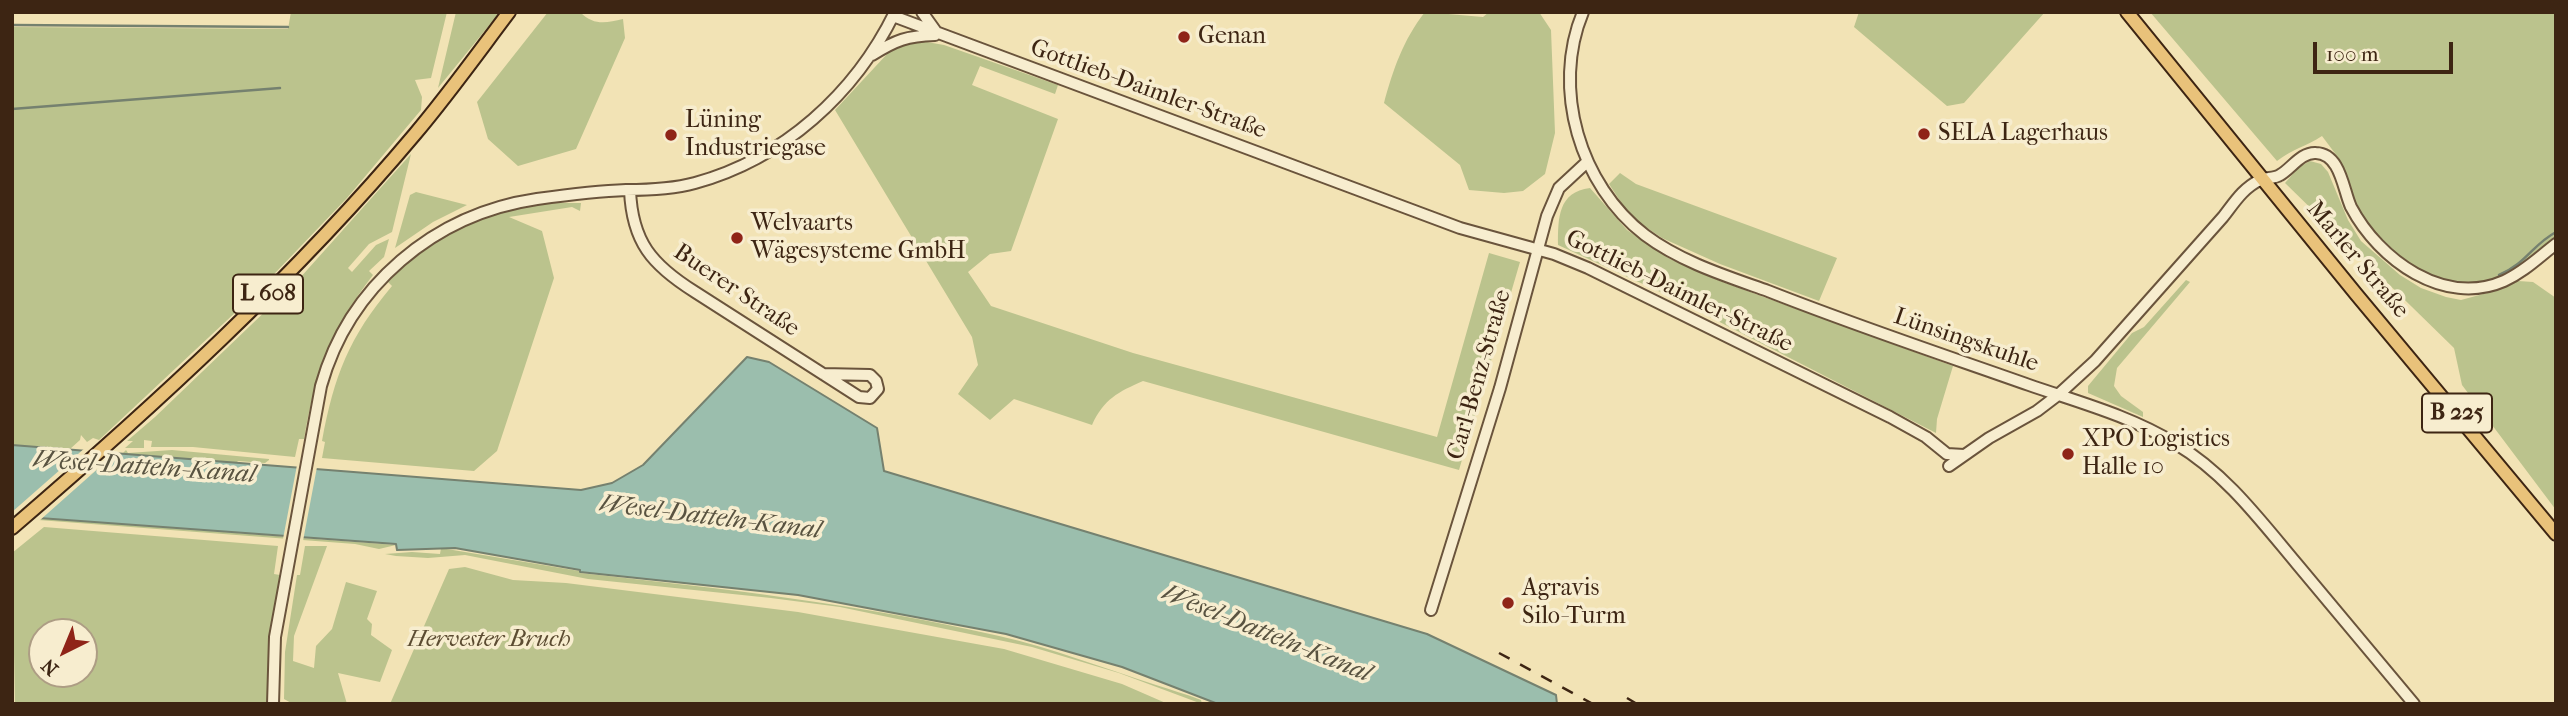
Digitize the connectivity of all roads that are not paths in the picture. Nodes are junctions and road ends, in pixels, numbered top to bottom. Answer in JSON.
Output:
{"nodes":[{"id":1,"x":509,"y":12,"type":"edge"},
{"id":2,"x":922,"y":12,"type":"edge"},
{"id":3,"x":1583,"y":12,"type":"edge"},
{"id":4,"x":2127,"y":12,"type":"edge"},
{"id":5,"x":894,"y":14,"type":"edge"},
{"id":6,"x":939,"y":35,"type":"junction"},
{"id":7,"x":867,"y":59,"type":"junction"},
{"id":8,"x":1587,"y":162,"type":"junction"},
{"id":9,"x":2262,"y":179,"type":"junction"},
{"id":10,"x":630,"y":190,"type":"junction"},
{"id":11,"x":2556,"y":244,"type":"edge"},
{"id":12,"x":1538,"y":249,"type":"junction"},
{"id":13,"x":823,"y":374,"type":"dead end"},
{"id":14,"x":2058,"y":395,"type":"junction"},
{"id":15,"x":1964,"y":455,"type":"junction"},
{"id":16,"x":1949,"y":466,"type":"dead end"},
{"id":17,"x":14,"y":527,"type":"edge"},
{"id":18,"x":2556,"y":534,"type":"edge"},
{"id":19,"x":1431,"y":610,"type":"dead end"},
{"id":20,"x":273,"y":704,"type":"edge"},
{"id":21,"x":2414,"y":704,"type":"edge"}],
"edges":[{"from":1,"to":17,"type":"main road","number":"L 608"},
{"from":2,"to":6,"type":"street"},
{"from":3,"to":8,"type":"street","name":"Lünsingskuhle"},
{"from":4,"to":9,"type":"main road","name":"Marler Straße","number":"B 225"},
{"from":5,"to":6,"type":"street","name":"Gottlieb-Daimler-Straße"},
{"from":5,"to":7,"type":"street"},
{"from":6,"to":7,"type":"street","name":"Gottlieb-Daimler-Straße"},
{"from":6,"to":12,"type":"street","name":"Gottlieb-Daimler-Straße"},
{"from":7,"to":10,"type":"street"},
{"from":8,"to":12,"type":"street","name":"Carl-Benz-Straße"},
{"from":8,"to":14,"type":"street","name":"Lünsingskuhle"},
{"from":9,"to":11,"type":"street"},
{"from":9,"to":14,"type":"street"},
{"from":9,"to":18,"type":"main road","name":"Marler Straße","number":"B 225"},
{"from":10,"to":13,"type":"street","name":"Buerer Straße"},
{"from":10,"to":20,"type":"street"},
{"from":12,"to":15,"type":"street","name":"Gottlieb-Daimler-Straße"},
{"from":12,"to":19,"type":"street","name":"Carl-Benz-Straße"},
{"from":14,"to":15,"type":"street"},
{"from":14,"to":21,"type":"street","name":"Lünsingskuhle"},
{"from":15,"to":16,"type":"street"}]}
